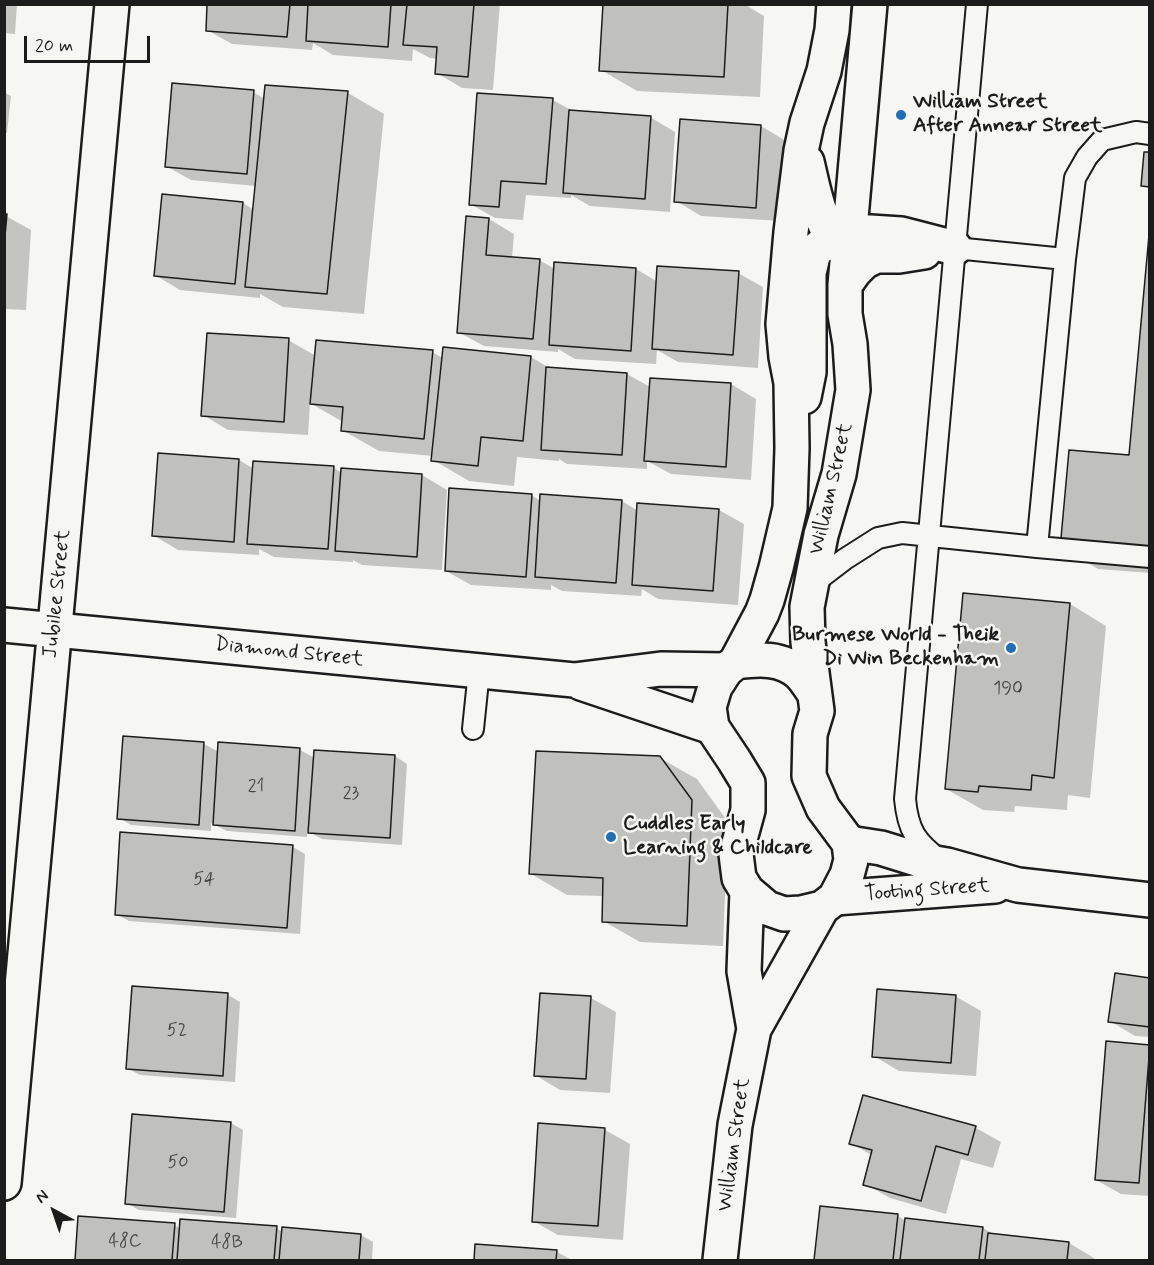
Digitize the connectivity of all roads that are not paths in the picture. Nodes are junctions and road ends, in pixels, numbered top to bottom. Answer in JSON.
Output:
{"nodes":[{"id":1,"x":112,"y":4,"type":"edge"},
{"id":2,"x":834,"y":4,"type":"edge"},
{"id":3,"x":870,"y":4,"type":"edge"},
{"id":4,"x":977,"y":4,"type":"edge"},
{"id":5,"x":807,"y":123,"type":"junction"},
{"id":6,"x":1149,"y":134,"type":"edge"},
{"id":7,"x":854,"y":182,"type":"junction"},
{"id":8,"x":901,"y":234,"type":"junction"},
{"id":9,"x":955,"y":248,"type":"junction"},
{"id":10,"x":848,"y":254,"type":"junction"},
{"id":11,"x":1065,"y":259,"type":"junction"},
{"id":12,"x":792,"y":436,"type":"junction"},
{"id":13,"x":929,"y":536,"type":"junction"},
{"id":14,"x":1037,"y":547,"type":"junction"},
{"id":15,"x":1149,"y":557,"type":"edge"},
{"id":16,"x":811,"y":585,"type":"junction"},
{"id":17,"x":4,"y":625,"type":"edge"},
{"id":18,"x":54,"y":630,"type":"junction"},
{"id":19,"x":731,"y":666,"type":"junction"},
{"id":20,"x":479,"y":671,"type":"junction"},
{"id":21,"x":574,"y":680,"type":"junction"},
{"id":22,"x":814,"y":693,"type":"junction"},
{"id":23,"x":712,"y":727,"type":"junction"},
{"id":24,"x":473,"y":729,"type":"dead end"},
{"id":25,"x":849,"y":843,"type":"junction"},
{"id":26,"x":947,"y":865,"type":"junction"},
{"id":27,"x":1018,"y":885,"type":"junction"},
{"id":28,"x":747,"y":891,"type":"junction"},
{"id":29,"x":1149,"y":900,"type":"edge"},
{"id":30,"x":829,"y":903,"type":"junction"},
{"id":31,"x":754,"y":1029,"type":"junction"},
{"id":32,"x":4,"y":1183,"type":"edge"},
{"id":33,"x":720,"y":1260,"type":"edge"}],
"edges":[{"from":1,"to":18,"type":"main road","name":"Jubilee Street"},
{"from":2,"to":5,"type":"main road","name":"William Street"},
{"from":3,"to":7,"type":"main road","name":"William Street"},
{"from":4,"to":9,"type":"lane"},
{"from":5,"to":10,"type":"main road","name":"William Street"},
{"from":5,"to":12,"type":"main road","name":"William Street"},
{"from":6,"to":11,"type":"lane"},
{"from":7,"to":8,"type":"main road","name":"William Street"},
{"from":7,"to":10,"type":"main road","name":"William Street"},
{"from":8,"to":9,"type":"main road","name":"William Street"},
{"from":8,"to":10,"type":"main road","name":"William Street"},
{"from":9,"to":10,"type":"main road","name":"William Street"},
{"from":9,"to":11,"type":"lane"},
{"from":9,"to":13,"type":"lane"},
{"from":10,"to":12,"type":"main road","name":"William Street"},
{"from":10,"to":16,"type":"main road","name":"William Street"},
{"from":11,"to":14,"type":"lane"},
{"from":12,"to":19,"type":"main road","name":"William Street"},
{"from":13,"to":14,"type":"lane"},
{"from":13,"to":16,"type":"lane"},
{"from":13,"to":26,"type":"lane"},
{"from":14,"to":15,"type":"lane"},
{"from":16,"to":22,"type":"main road","name":"William Street"},
{"from":17,"to":18,"type":"main road","name":"Diamond Street"},
{"from":18,"to":20,"type":"main road","name":"Diamond Street"},
{"from":18,"to":32,"type":"main road","name":"Jubilee Street"},
{"from":19,"to":21,"type":"main road","name":"Diamond Street"},
{"from":19,"to":22,"type":"main road"},
{"from":19,"to":23,"type":"main road","name":"William Street"},
{"from":20,"to":21,"type":"main road","name":"Diamond Street"},
{"from":20,"to":24,"type":"lane"},
{"from":21,"to":23,"type":"main road","name":"Diamond Street"},
{"from":22,"to":25,"type":"main road","name":"William Street"},
{"from":23,"to":28,"type":"main road","name":"William Street"},
{"from":25,"to":26,"type":"main road","name":"Tooting Street"},
{"from":25,"to":30,"type":"main road","name":"William Street"},
{"from":26,"to":27,"type":"main road","name":"Tooting Street"},
{"from":27,"to":29,"type":"main road","name":"Tooting Street"},
{"from":27,"to":30,"type":"main road","name":"Tooting Street"},
{"from":28,"to":30,"type":"main road"},
{"from":28,"to":31,"type":"main road","name":"William Street"},
{"from":30,"to":31,"type":"main road","name":"William Street"},
{"from":31,"to":33,"type":"main road","name":"William Street"}]}
